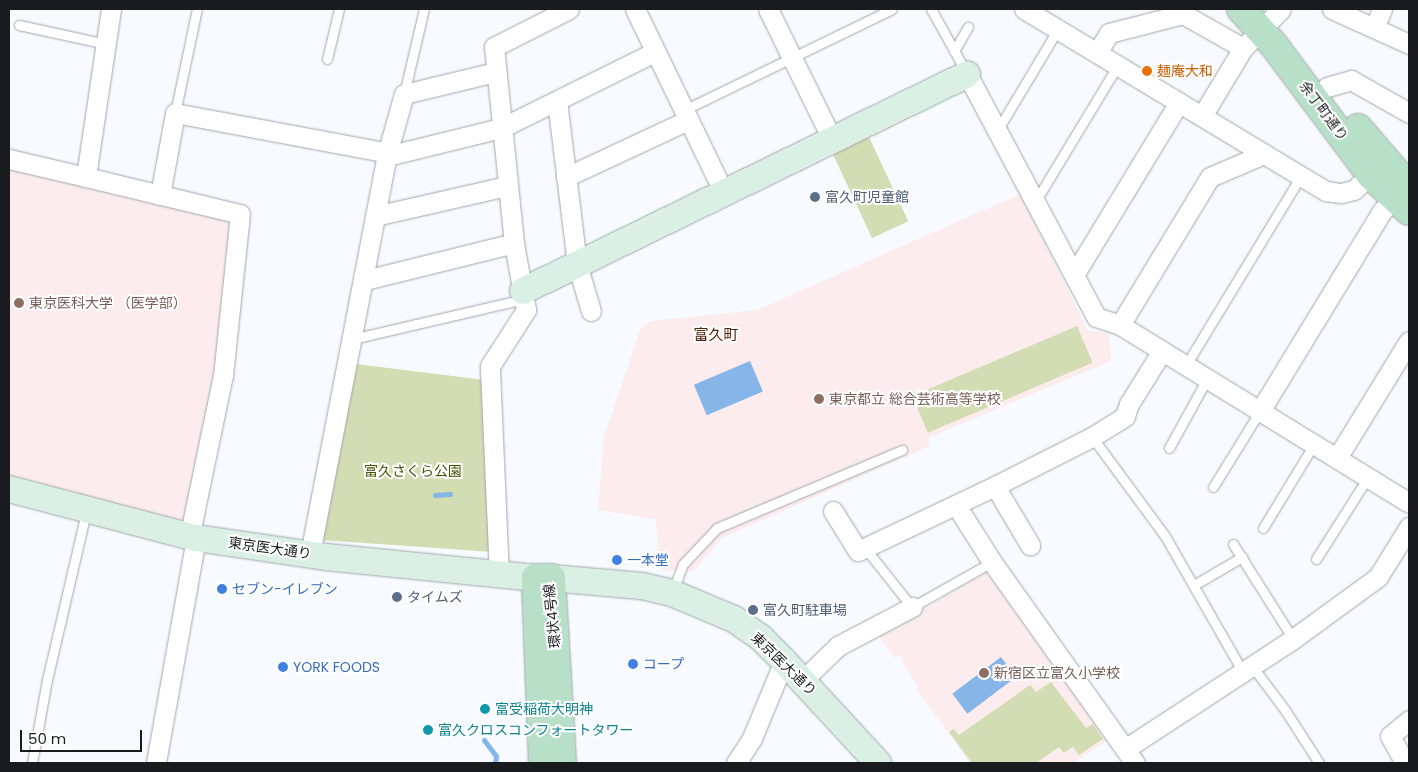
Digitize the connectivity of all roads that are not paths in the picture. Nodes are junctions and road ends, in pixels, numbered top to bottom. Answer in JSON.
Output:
{"nodes":[{"id":1,"x":111,"y":9,"type":"edge"},
{"id":2,"x":197,"y":9,"type":"edge"},
{"id":3,"x":338,"y":9,"type":"edge"},
{"id":4,"x":424,"y":9,"type":"edge"},
{"id":5,"x":570,"y":9,"type":"edge"},
{"id":6,"x":635,"y":9,"type":"edge"},
{"id":7,"x":768,"y":9,"type":"edge"},
{"id":8,"x":892,"y":9,"type":"edge"},
{"id":9,"x":931,"y":9,"type":"edge"},
{"id":10,"x":1024,"y":9,"type":"edge"},
{"id":11,"x":1241,"y":9,"type":"edge"},
{"id":12,"x":1332,"y":9,"type":"edge"},
{"id":13,"x":1382,"y":9,"type":"edge"},
{"id":14,"x":1264,"y":23,"type":"edge"},
{"id":15,"x":19,"y":25,"type":"dead end"},
{"id":16,"x":968,"y":27,"type":"dead end"},
{"id":17,"x":1374,"y":28,"type":"junction"},
{"id":18,"x":1058,"y":29,"type":"junction"},
{"id":19,"x":106,"y":44,"type":"junction"},
{"id":20,"x":1409,"y":44,"type":"edge"},
{"id":21,"x":954,"y":51,"type":"junction"},
{"id":22,"x":655,"y":52,"type":"junction"},
{"id":23,"x":1097,"y":53,"type":"junction"},
{"id":24,"x":792,"y":58,"type":"junction"},
{"id":25,"x":326,"y":59,"type":"dead end"},
{"id":26,"x":1118,"y":65,"type":"junction"},
{"id":27,"x":495,"y":72,"type":"junction"},
{"id":28,"x":967,"y":74,"type":"junction"},
{"id":29,"x":1327,"y":87,"type":"junction"},
{"id":30,"x":404,"y":94,"type":"junction"},
{"id":31,"x":557,"y":101,"type":"junction"},
{"id":32,"x":1179,"y":102,"type":"junction"},
{"id":33,"x":175,"y":113,"type":"junction"},
{"id":34,"x":1409,"y":113,"type":"edge"},
{"id":35,"x":686,"y":115,"type":"junction"},
{"id":36,"x":1202,"y":116,"type":"junction"},
{"id":37,"x":501,"y":128,"type":"junction"},
{"id":38,"x":997,"y":131,"type":"junction"},
{"id":39,"x":832,"y":140,"type":"junction"},
{"id":40,"x":387,"y":154,"type":"junction"},
{"id":41,"x":1264,"y":154,"type":"junction"},
{"id":42,"x":9,"y":159,"type":"edge"},
{"id":43,"x":1377,"y":167,"type":"junction"},
{"id":44,"x":1301,"y":176,"type":"junction"},
{"id":45,"x":86,"y":177,"type":"junction"},
{"id":46,"x":566,"y":177,"type":"junction"},
{"id":47,"x":507,"y":186,"type":"junction"},
{"id":48,"x":724,"y":192,"type":"junction"},
{"id":49,"x":160,"y":195,"type":"junction"},
{"id":50,"x":1404,"y":199,"type":"edge"},
{"id":51,"x":1035,"y":202,"type":"junction"},
{"id":52,"x":375,"y":216,"type":"junction"},
{"id":53,"x":514,"y":243,"type":"junction"},
{"id":54,"x":577,"y":264,"type":"junction"},
{"id":55,"x":1074,"y":275,"type":"junction"},
{"id":56,"x":364,"y":280,"type":"junction"},
{"id":57,"x":524,"y":295,"type":"junction"},
{"id":58,"x":591,"y":311,"type":"dead end"},
{"id":59,"x":1120,"y":325,"type":"junction"},
{"id":60,"x":352,"y":339,"type":"junction"},
{"id":61,"x":1409,"y":342,"type":"edge"},
{"id":62,"x":1162,"y":351,"type":"junction"},
{"id":63,"x":1186,"y":366,"type":"junction"},
{"id":64,"x":1207,"y":379,"type":"junction"},
{"id":65,"x":1260,"y":411,"type":"junction"},
{"id":66,"x":1092,"y":437,"type":"junction"},
{"id":67,"x":1314,"y":444,"type":"junction"},
{"id":68,"x":1169,"y":448,"type":"dead end"},
{"id":69,"x":902,"y":450,"type":"dead end"},
{"id":70,"x":1337,"y":458,"type":"junction"},
{"id":71,"x":1368,"y":477,"type":"junction"},
{"id":72,"x":996,"y":486,"type":"junction"},
{"id":73,"x":1213,"y":487,"type":"dead end"},
{"id":74,"x":9,"y":489,"type":"edge"},
{"id":75,"x":1409,"y":503,"type":"edge"},
{"id":76,"x":956,"y":505,"type":"junction"},
{"id":77,"x":87,"y":509,"type":"junction"},
{"id":78,"x":833,"y":511,"type":"dead end"},
{"id":79,"x":1409,"y":527,"type":"edge"},
{"id":80,"x":1263,"y":528,"type":"dead end"},
{"id":81,"x":196,"y":538,"type":"junction"},
{"id":82,"x":1233,"y":544,"type":"dead end"},
{"id":83,"x":1030,"y":545,"type":"dead end"},
{"id":84,"x":865,"y":548,"type":"junction"},
{"id":85,"x":310,"y":554,"type":"junction"},
{"id":86,"x":1242,"y":558,"type":"junction"},
{"id":87,"x":1316,"y":559,"type":"dead end"},
{"id":88,"x":992,"y":562,"type":"junction"},
{"id":89,"x":499,"y":576,"type":"junction"},
{"id":90,"x":543,"y":578,"type":"junction"},
{"id":91,"x":1194,"y":585,"type":"junction"},
{"id":92,"x":672,"y":593,"type":"junction"},
{"id":93,"x":912,"y":607,"type":"junction"},
{"id":94,"x":1293,"y":639,"type":"junction"},
{"id":95,"x":784,"y":661,"type":"junction"},
{"id":96,"x":1247,"y":669,"type":"junction"},
{"id":97,"x":803,"y":680,"type":"junction"},
{"id":98,"x":1409,"y":720,"type":"edge"},
{"id":99,"x":1130,"y":756,"type":"edge"},
{"id":100,"x":32,"y":763,"type":"edge"},
{"id":101,"x":156,"y":763,"type":"edge"},
{"id":102,"x":543,"y":763,"type":"edge"},
{"id":103,"x":562,"y":763,"type":"edge"},
{"id":104,"x":736,"y":763,"type":"edge"},
{"id":105,"x":878,"y":763,"type":"edge"},
{"id":106,"x":1319,"y":763,"type":"edge"},
{"id":107,"x":1405,"y":763,"type":"edge"}],
"edges":[{"from":1,"to":19,"type":"street"},
{"from":2,"to":33,"type":"lane"},
{"from":3,"to":25,"type":"lane"},
{"from":4,"to":30,"type":"lane"},
{"from":5,"to":27,"type":"street"},
{"from":6,"to":22,"type":"street"},
{"from":7,"to":24,"type":"street"},
{"from":8,"to":24,"type":"lane"},
{"from":9,"to":21,"type":"lane"},
{"from":10,"to":18,"type":"street"},
{"from":11,"to":14,"type":"main road","name":"余丁町通り"},
{"from":12,"to":17,"type":"street"},
{"from":13,"to":17,"type":"street"},
{"from":14,"to":23,"type":"street"},
{"from":14,"to":29,"type":"main road","name":"余丁町通り"},
{"from":14,"to":36,"type":"street"},
{"from":14,"to":43,"type":"main road","name":"余丁町通り"},
{"from":15,"to":19,"type":"lane"},
{"from":16,"to":21,"type":"lane"},
{"from":17,"to":20,"type":"street"},
{"from":18,"to":23,"type":"street"},
{"from":18,"to":38,"type":"lane"},
{"from":19,"to":45,"type":"street"},
{"from":21,"to":28,"type":"lane"},
{"from":22,"to":31,"type":"street"},
{"from":22,"to":35,"type":"street"},
{"from":23,"to":26,"type":"street"},
{"from":24,"to":35,"type":"lane"},
{"from":24,"to":39,"type":"street"},
{"from":26,"to":32,"type":"street"},
{"from":26,"to":51,"type":"lane"},
{"from":27,"to":30,"type":"street"},
{"from":27,"to":37,"type":"street"},
{"from":28,"to":38,"type":"street"},
{"from":28,"to":39,"type":"street"},
{"from":29,"to":34,"type":"street"},
{"from":29,"to":43,"type":"main road","name":"余丁町通り"},
{"from":30,"to":40,"type":"street"},
{"from":31,"to":37,"type":"street"},
{"from":31,"to":46,"type":"street"},
{"from":32,"to":36,"type":"street"},
{"from":32,"to":55,"type":"street"},
{"from":33,"to":40,"type":"street"},
{"from":33,"to":49,"type":"street"},
{"from":35,"to":46,"type":"street"},
{"from":35,"to":48,"type":"street"},
{"from":36,"to":41,"type":"street"},
{"from":37,"to":40,"type":"street"},
{"from":37,"to":47,"type":"street"},
{"from":38,"to":51,"type":"street"},
{"from":39,"to":48,"type":"street"},
{"from":40,"to":52,"type":"street"},
{"from":41,"to":44,"type":"street"},
{"from":41,"to":59,"type":"street"},
{"from":42,"to":45,"type":"street"},
{"from":43,"to":44,"type":"street"},
{"from":43,"to":50,"type":"main road","name":"余丁町通り"},
{"from":44,"to":63,"type":"lane"},
{"from":45,"to":49,"type":"street"},
{"from":46,"to":54,"type":"street"},
{"from":47,"to":52,"type":"street"},
{"from":47,"to":53,"type":"street"},
{"from":48,"to":54,"type":"street"},
{"from":49,"to":81,"type":"street"},
{"from":50,"to":65,"type":"street"},
{"from":51,"to":55,"type":"street"},
{"from":52,"to":56,"type":"street"},
{"from":53,"to":56,"type":"street"},
{"from":53,"to":57,"type":"street"},
{"from":54,"to":57,"type":"street"},
{"from":54,"to":58,"type":"street"},
{"from":55,"to":59,"type":"street"},
{"from":56,"to":60,"type":"street"},
{"from":57,"to":60,"type":"lane"},
{"from":57,"to":89,"type":"street"},
{"from":59,"to":62,"type":"street"},
{"from":60,"to":85,"type":"street"},
{"from":61,"to":70,"type":"street"},
{"from":62,"to":63,"type":"street"},
{"from":62,"to":66,"type":"street"},
{"from":63,"to":64,"type":"street"},
{"from":64,"to":65,"type":"street"},
{"from":64,"to":68,"type":"lane"},
{"from":65,"to":67,"type":"street"},
{"from":65,"to":73,"type":"lane"},
{"from":66,"to":72,"type":"street"},
{"from":66,"to":91,"type":"lane"},
{"from":67,"to":70,"type":"street"},
{"from":67,"to":80,"type":"lane"},
{"from":69,"to":92,"type":"lane"},
{"from":70,"to":71,"type":"street"},
{"from":71,"to":75,"type":"street"},
{"from":71,"to":87,"type":"lane"},
{"from":72,"to":76,"type":"street"},
{"from":72,"to":83,"type":"street"},
{"from":74,"to":77,"type":"street","name":"東京医大通り"},
{"from":76,"to":84,"type":"street"},
{"from":76,"to":88,"type":"street"},
{"from":77,"to":81,"type":"street","name":"東京医大通り"},
{"from":77,"to":100,"type":"lane"},
{"from":78,"to":84,"type":"street"},
{"from":79,"to":94,"type":"street"},
{"from":81,"to":85,"type":"street","name":"東京医大通り"},
{"from":81,"to":101,"type":"street"},
{"from":82,"to":86,"type":"lane"},
{"from":84,"to":93,"type":"lane"},
{"from":85,"to":89,"type":"street","name":"東京医大通り"},
{"from":86,"to":91,"type":"lane"},
{"from":86,"to":94,"type":"lane"},
{"from":88,"to":93,"type":"lane"},
{"from":88,"to":99,"type":"street"},
{"from":89,"to":90,"type":"street","name":"東京医大通り"},
{"from":90,"to":92,"type":"street","name":"東京医大通り"},
{"from":90,"to":102,"type":"main road","name":"環状4号線"},
{"from":90,"to":103,"type":"main road","name":"環状4号線"},
{"from":91,"to":96,"type":"lane"},
{"from":92,"to":95,"type":"street","name":"東京医大通り"},
{"from":93,"to":97,"type":"street"},
{"from":94,"to":96,"type":"street"},
{"from":95,"to":97,"type":"street","name":"東京医大通り"},
{"from":95,"to":104,"type":"street"},
{"from":96,"to":99,"type":"street"},
{"from":96,"to":106,"type":"lane"},
{"from":97,"to":105,"type":"street","name":"東京医大通り"},
{"from":98,"to":107,"type":"street"}]}
